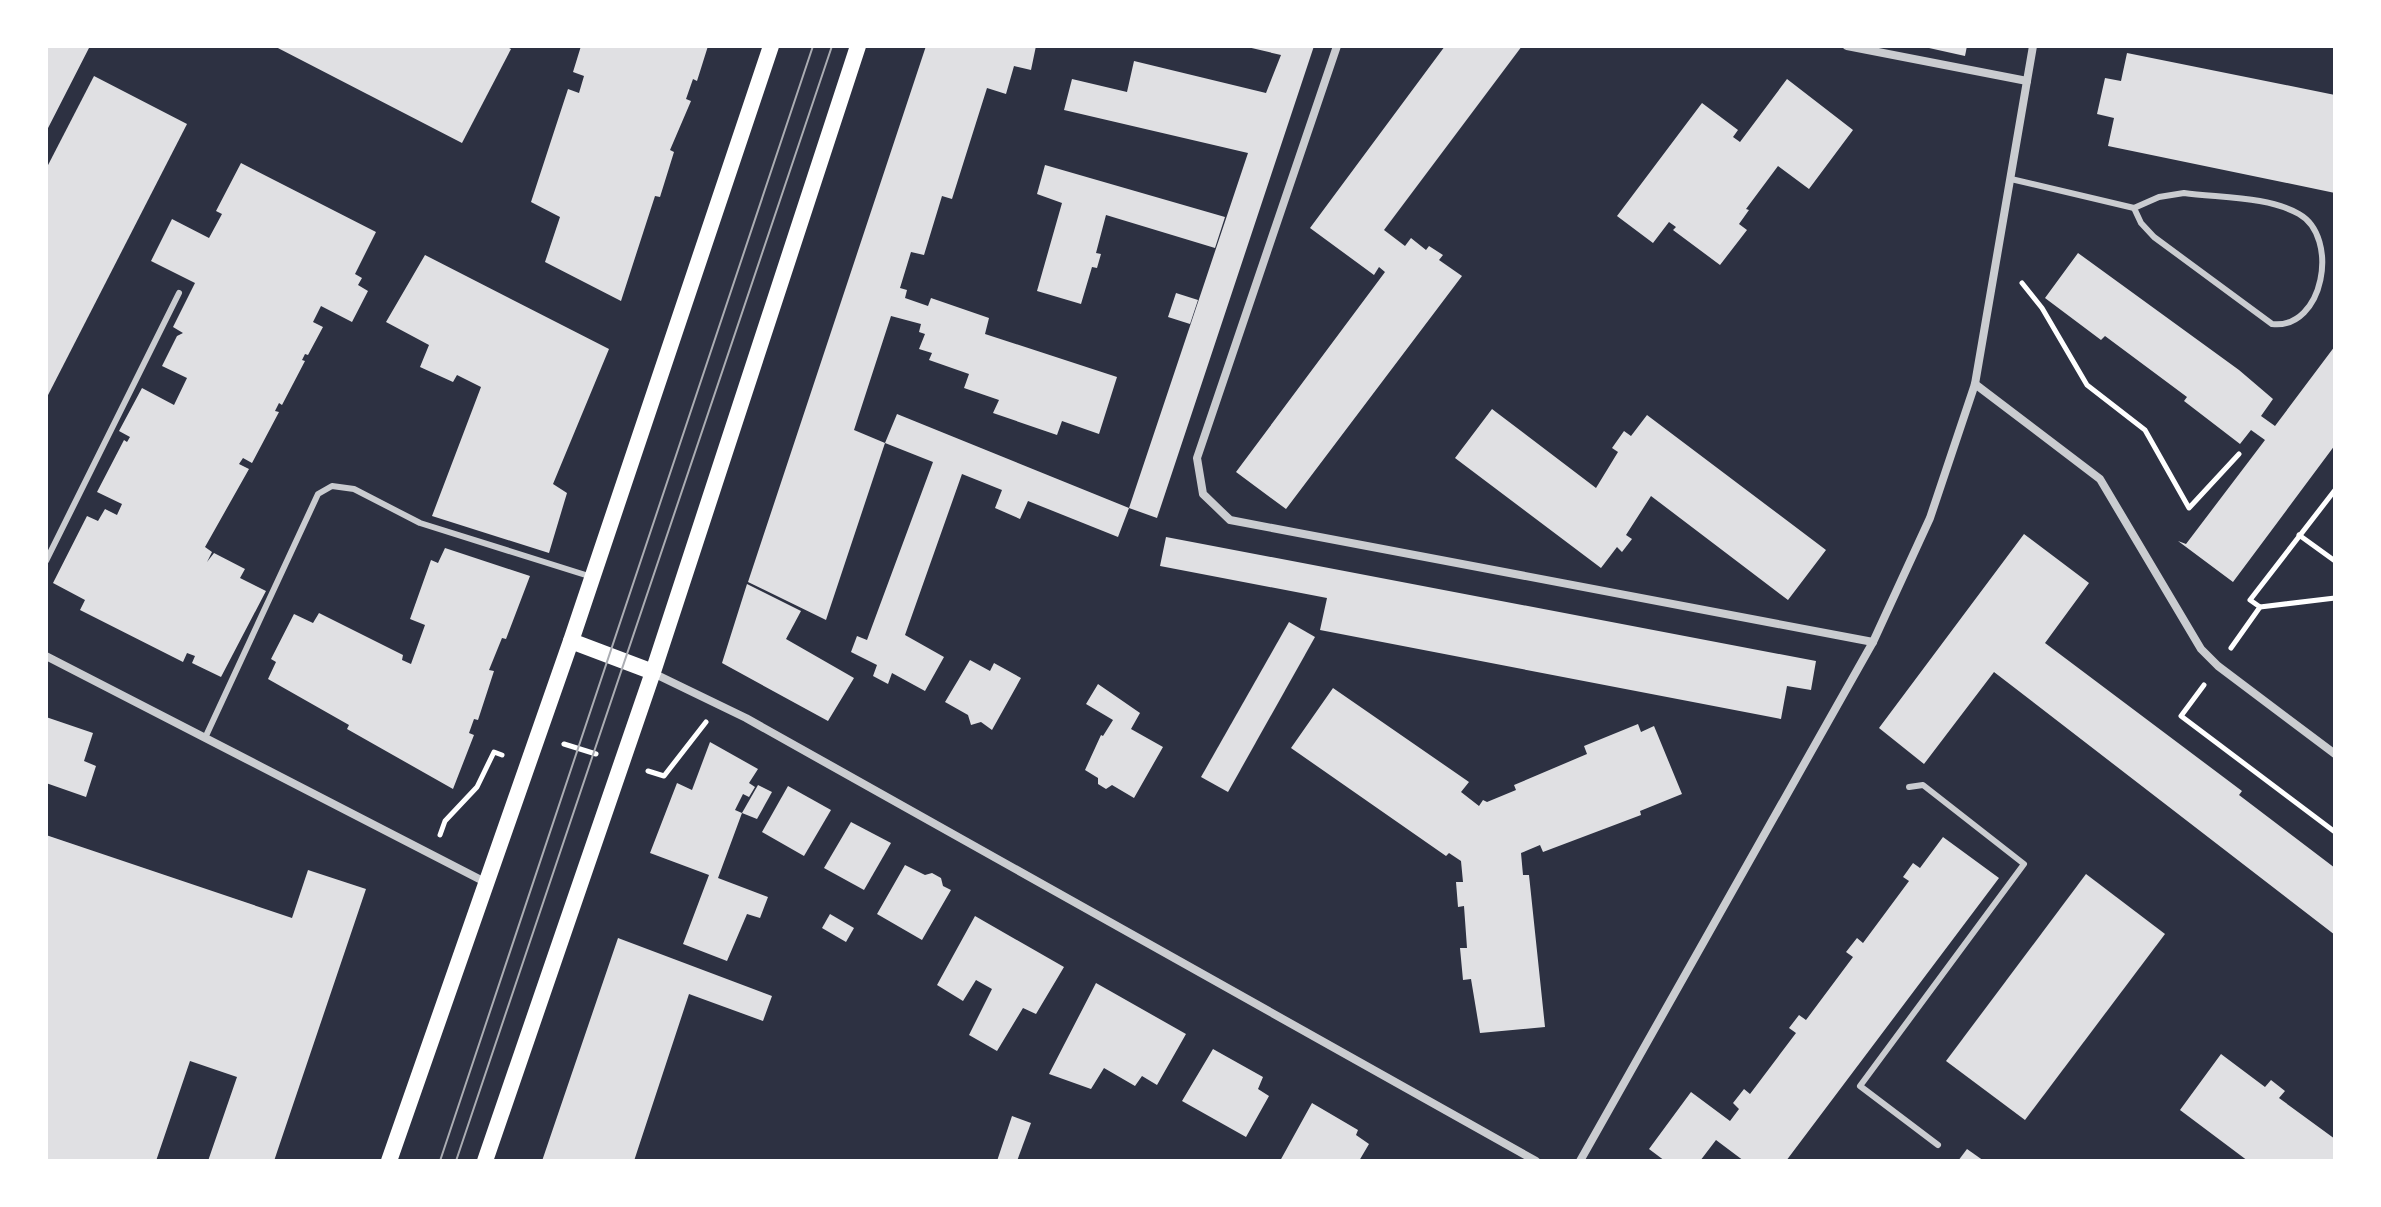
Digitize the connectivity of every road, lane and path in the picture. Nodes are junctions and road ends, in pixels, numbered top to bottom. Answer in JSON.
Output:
{"nodes":[{"id":1,"x":771,"y":46,"type":"edge"},
{"id":2,"x":858,"y":46,"type":"edge"},
{"id":3,"x":1337,"y":46,"type":"edge"},
{"id":4,"x":1847,"y":46,"type":"edge"},
{"id":5,"x":2033,"y":46,"type":"edge"},
{"id":6,"x":2027,"y":81,"type":"junction"},
{"id":7,"x":2011,"y":179,"type":"junction"},
{"id":8,"x":2134,"y":208,"type":"junction"},
{"id":9,"x":2022,"y":283,"type":"dead end"},
{"id":10,"x":179,"y":293,"type":"dead end"},
{"id":11,"x":1975,"y":384,"type":"junction"},
{"id":12,"x":2239,"y":454,"type":"dead end"},
{"id":13,"x":2299,"y":535,"type":"dead end"},
{"id":14,"x":46,"y":561,"type":"edge"},
{"id":15,"x":2335,"y":561,"type":"edge"},
{"id":16,"x":592,"y":577,"type":"junction"},
{"id":17,"x":2335,"y":598,"type":"edge"},
{"id":18,"x":2260,"y":607,"type":"dead end"},
{"id":19,"x":571,"y":641,"type":"junction"},
{"id":20,"x":1873,"y":642,"type":"junction"},
{"id":21,"x":46,"y":656,"type":"edge"},
{"id":22,"x":653,"y":672,"type":"junction"},
{"id":23,"x":719,"y":704,"type":"junction"},
{"id":24,"x":205,"y":738,"type":"junction"},
{"id":25,"x":2335,"y":754,"type":"edge"},
{"id":26,"x":621,"y":761,"type":"junction"},
{"id":27,"x":527,"y":764,"type":"junction"},
{"id":28,"x":1909,"y":787,"type":"dead end"},
{"id":29,"x":433,"y":855,"type":"junction"},
{"id":30,"x":485,"y":882,"type":"junction"},
{"id":31,"x":1938,"y":1145,"type":"dead end"},
{"id":32,"x":389,"y":1161,"type":"edge"},
{"id":33,"x":485,"y":1161,"type":"edge"},
{"id":34,"x":1536,"y":1161,"type":"edge"},
{"id":35,"x":1580,"y":1161,"type":"edge"}],
"edges":[{"from":1,"to":16,"type":"main road"},
{"from":2,"to":22,"type":"main road"},
{"from":3,"to":20,"type":"street"},
{"from":4,"to":6,"type":"street"},
{"from":5,"to":6,"type":"street"},
{"from":6,"to":7,"type":"street"},
{"from":7,"to":8,"type":"lane"},
{"from":7,"to":11,"type":"street"},
{"from":8,"to":8,"type":"lane"},
{"from":9,"to":12,"type":"path"},
{"from":10,"to":14,"type":"lane"},
{"from":11,"to":20,"type":"street"},
{"from":11,"to":25,"type":"street"},
{"from":13,"to":15,"type":"path"},
{"from":16,"to":19,"type":"main road"},
{"from":16,"to":24,"type":"lane"},
{"from":17,"to":18,"type":"path"},
{"from":19,"to":22,"type":"main road"},
{"from":19,"to":27,"type":"main road"},
{"from":20,"to":35,"type":"street"},
{"from":21,"to":24,"type":"street"},
{"from":22,"to":23,"type":"street"},
{"from":22,"to":26,"type":"main road"},
{"from":23,"to":26,"type":"path"},
{"from":23,"to":34,"type":"street"},
{"from":24,"to":29,"type":"street"},
{"from":26,"to":27,"type":"path"},
{"from":26,"to":33,"type":"main road"},
{"from":27,"to":29,"type":"path"},
{"from":27,"to":30,"type":"main road"},
{"from":28,"to":31,"type":"lane"},
{"from":29,"to":30,"type":"street"},
{"from":30,"to":32,"type":"main road"}]}
